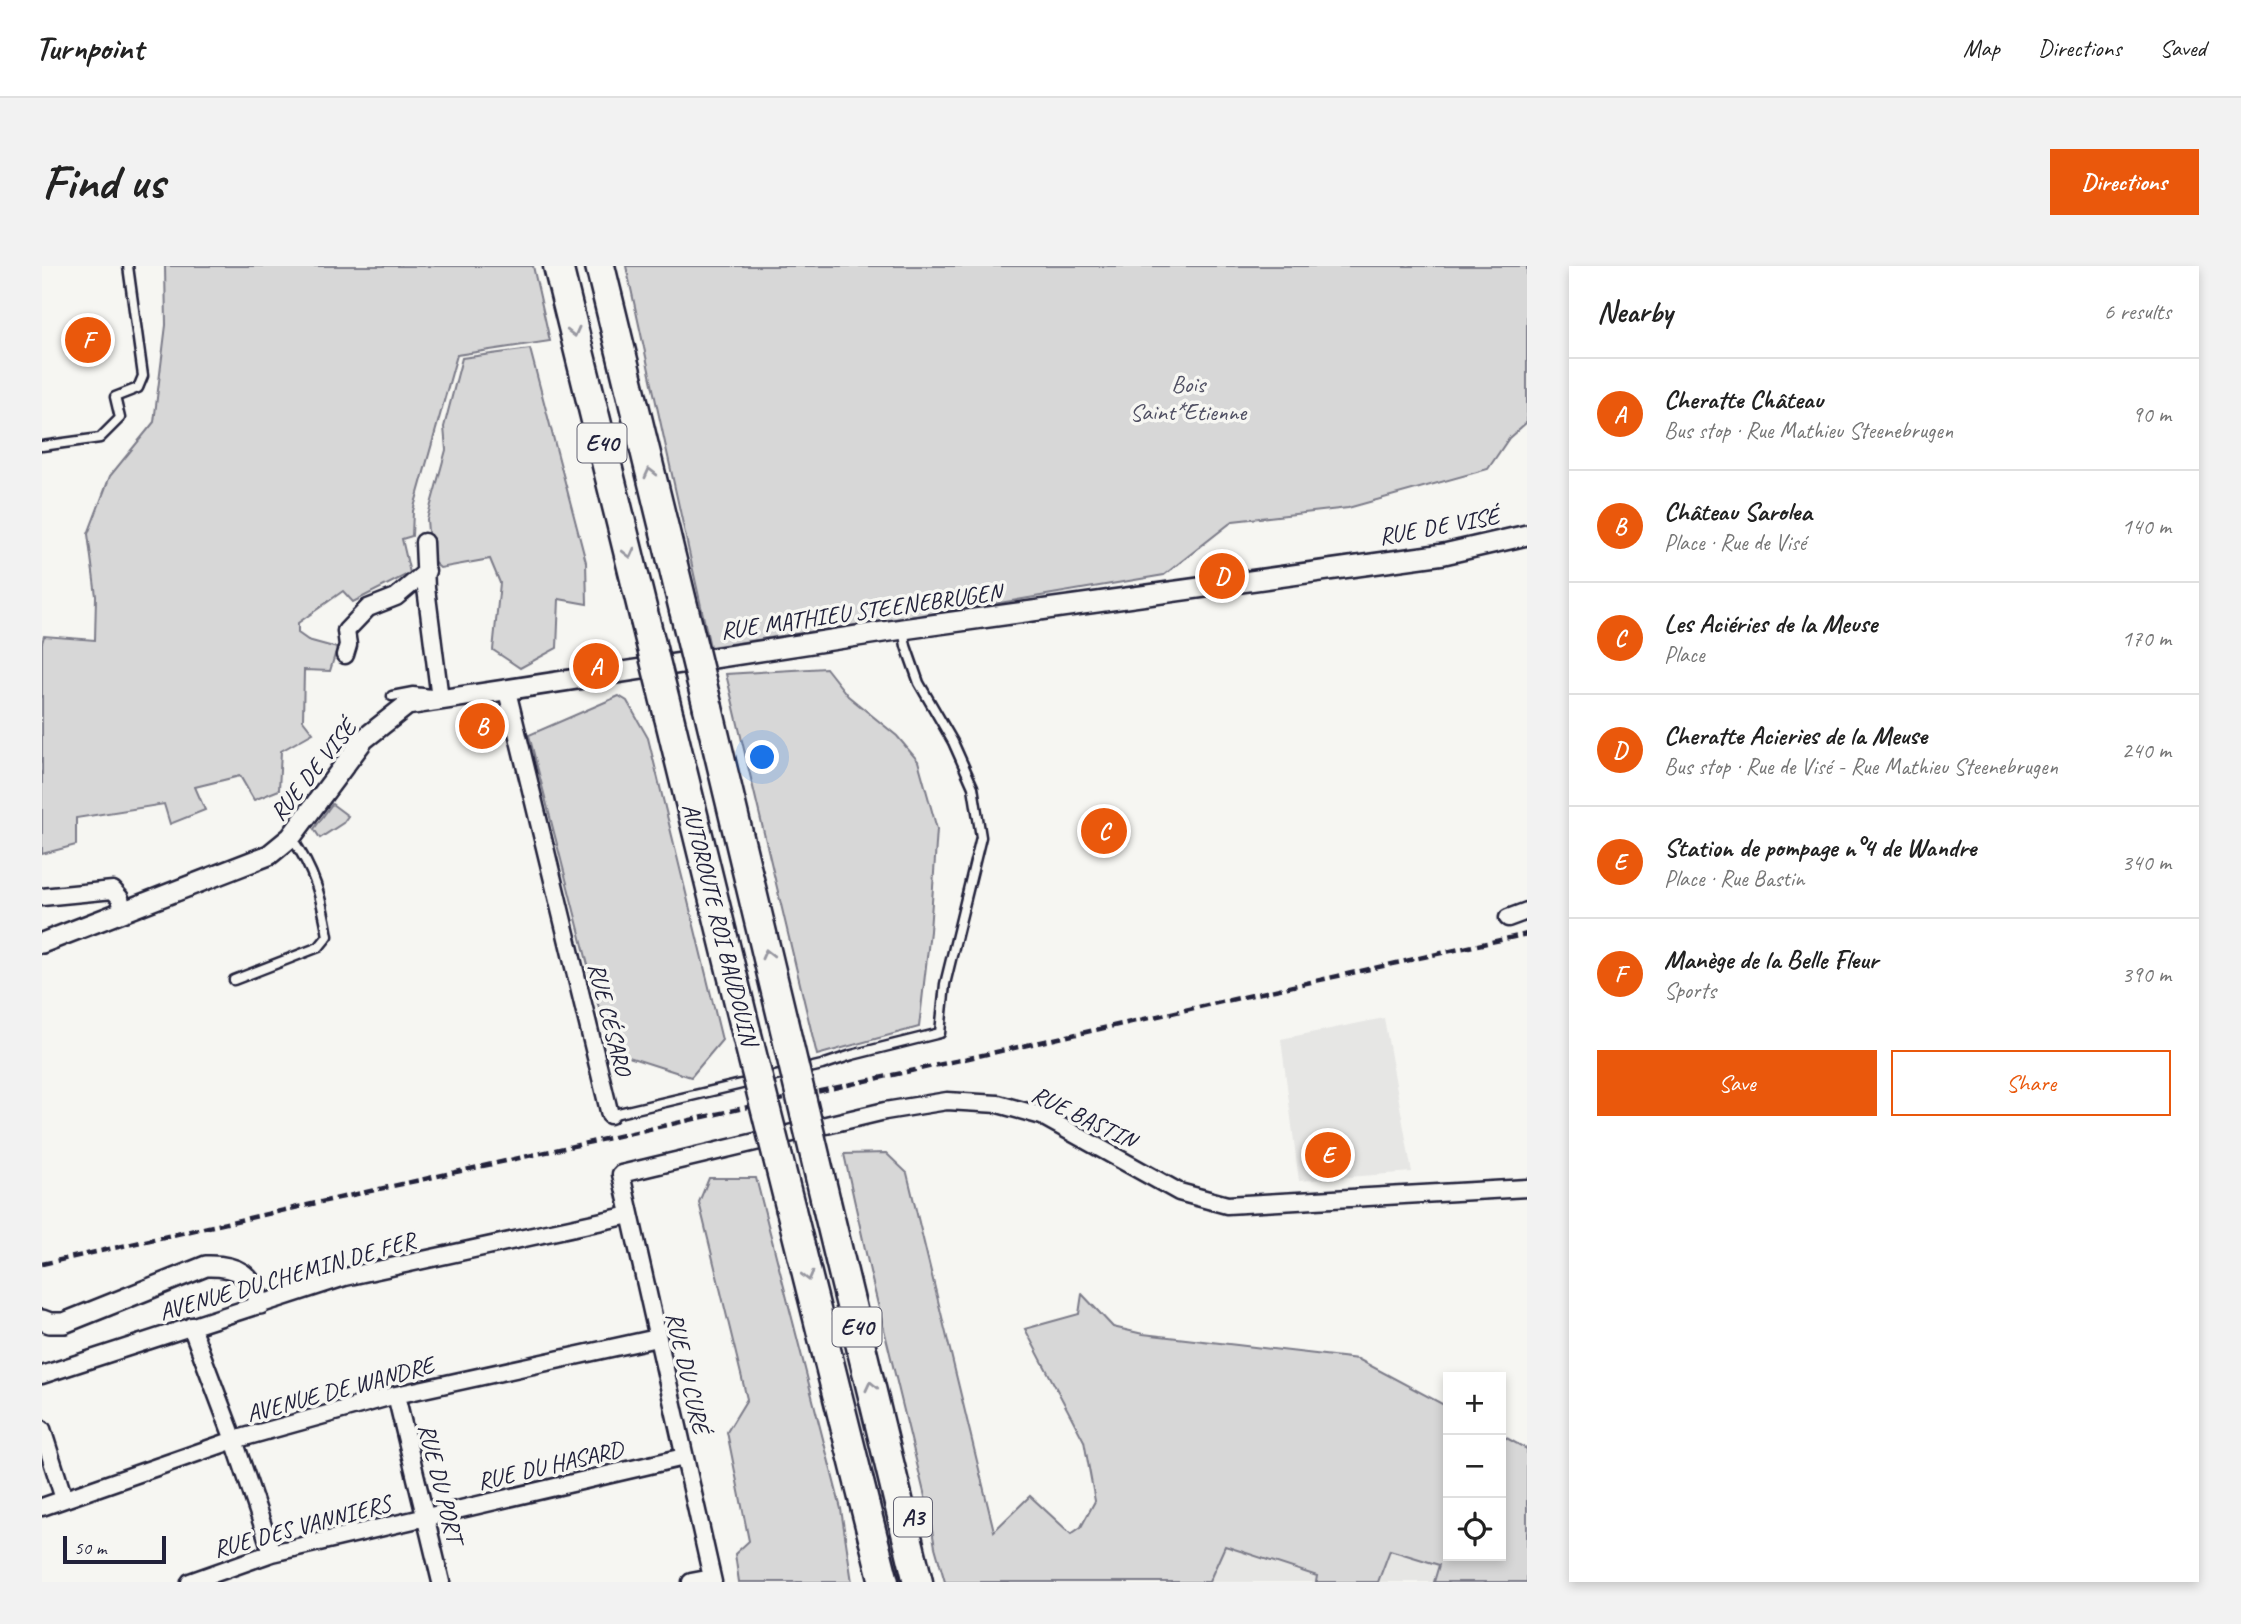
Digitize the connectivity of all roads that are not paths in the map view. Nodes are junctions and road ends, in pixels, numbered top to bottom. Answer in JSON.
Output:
{"nodes":[{"id":1,"x":128,"y":266,"type":"edge"},
{"id":2,"x":558,"y":266,"type":"edge"},
{"id":3,"x":600,"y":266,"type":"edge"},
{"id":4,"x":42,"y":446,"type":"edge"},
{"id":5,"x":1527,"y":535,"type":"edge"},
{"id":6,"x":424,"y":542,"type":"dead end"},
{"id":7,"x":427,"y":571,"type":"junction"},
{"id":8,"x":1222,"y":585,"type":"joint"},
{"id":9,"x":903,"y":629,"type":"junction"},
{"id":10,"x":345,"y":655,"type":"dead end"},
{"id":11,"x":507,"y":691,"type":"junction"},
{"id":12,"x":392,"y":696,"type":"dead end"},
{"id":13,"x":439,"y":697,"type":"junction"},
{"id":14,"x":291,"y":837,"type":"junction"},
{"id":15,"x":42,"y":897,"type":"edge"},
{"id":16,"x":124,"y":910,"type":"junction"},
{"id":17,"x":1527,"y":911,"type":"edge"},
{"id":18,"x":1508,"y":918,"type":"dead end"},
{"id":19,"x":42,"y":943,"type":"edge"},
{"id":20,"x":234,"y":980,"type":"dead end"},
{"id":21,"x":610,"y":1115,"type":"joint"},
{"id":22,"x":621,"y":1174,"type":"joint"},
{"id":23,"x":1527,"y":1188,"type":"edge"},
{"id":24,"x":630,"y":1215,"type":"junction"},
{"id":25,"x":260,"y":1304,"type":"junction"},
{"id":26,"x":42,"y":1320,"type":"edge"},
{"id":27,"x":191,"y":1326,"type":"junction"},
{"id":28,"x":657,"y":1338,"type":"junction"},
{"id":29,"x":42,"y":1376,"type":"edge"},
{"id":30,"x":396,"y":1395,"type":"junction"},
{"id":31,"x":42,"y":1429,"type":"edge"},
{"id":32,"x":234,"y":1440,"type":"junction"},
{"id":33,"x":887,"y":1453,"type":"junction"},
{"id":34,"x":684,"y":1457,"type":"junction"},
{"id":35,"x":856,"y":1468,"type":"junction"},
{"id":36,"x":64,"y":1499,"type":"junction"},
{"id":37,"x":42,"y":1507,"type":"edge"},
{"id":38,"x":427,"y":1516,"type":"junction"},
{"id":39,"x":272,"y":1553,"type":"junction"},
{"id":40,"x":713,"y":1580,"type":"edge"},
{"id":41,"x":190,"y":1582,"type":"edge"},
{"id":42,"x":441,"y":1582,"type":"edge"},
{"id":43,"x":691,"y":1582,"type":"edge"},
{"id":44,"x":863,"y":1582,"type":"edge"},
{"id":45,"x":884,"y":1582,"type":"edge"},
{"id":46,"x":918,"y":1582,"type":"edge"},
{"id":47,"x":937,"y":1582,"type":"edge"}],
"edges":[{"from":1,"to":4,"type":"lane"},
{"from":2,"to":35,"type":"highway","name":"AUTOROUTE ROI BAUDOUIN","number":"E40","one_way":true,"bridge":true},
{"from":33,"to":3,"type":"highway","name":"AUTOROUTE ROI BAUDOUIN","number":"E40","one_way":true,"bridge":true},
{"from":5,"to":8,"type":"street","name":"RUE DE VISÉ"},
{"from":6,"to":7,"type":"street"},
{"from":7,"to":10,"type":"street"},
{"from":7,"to":13,"type":"street"},
{"from":8,"to":9,"type":"street","name":"RUE MATHIEU STEENEBRUGEN"},
{"from":9,"to":11,"type":"street","name":"RUE MATHIEU STEENEBRUGEN"},
{"from":9,"to":21,"type":"lane","name":"RUE CÉSARO"},
{"from":11,"to":13,"type":"street","name":"RUE DE VISÉ"},
{"from":11,"to":21,"type":"street","name":"RUE CÉSARO"},
{"from":12,"to":13,"type":"lane"},
{"from":13,"to":14,"type":"street","name":"RUE DE VISÉ"},
{"from":14,"to":16,"type":"street","name":"RUE DE VISÉ"},
{"from":14,"to":20,"type":"lane"},
{"from":15,"to":16,"type":"street"},
{"from":16,"to":19,"type":"street","name":"RUE DE VISÉ"},
{"from":17,"to":18,"type":"street"},
{"from":22,"to":23,"type":"street","name":"RUE BASTIN"},
{"from":22,"to":24,"type":"street","name":"RUE DU CURÉ"},
{"from":24,"to":25,"type":"street","name":"AVENUE DU CHEMIN DE FER"},
{"from":24,"to":28,"type":"street","name":"RUE DU CURÉ"},
{"from":25,"to":26,"type":"street"},
{"from":25,"to":27,"type":"street","name":"AVENUE DU CHEMIN DE FER"},
{"from":27,"to":29,"type":"street","name":"AVENUE DU CHEMIN DE FER"},
{"from":27,"to":32,"type":"street"},
{"from":28,"to":30,"type":"street","name":"AVENUE DE WANDRE"},
{"from":28,"to":34,"type":"street","name":"RUE DU CURÉ"},
{"from":30,"to":32,"type":"street","name":"AVENUE DE WANDRE"},
{"from":30,"to":38,"type":"street","name":"RUE DU PORT"},
{"from":31,"to":36,"type":"street"},
{"from":32,"to":36,"type":"street","name":"AVENUE DE WANDRE"},
{"from":32,"to":39,"type":"street"},
{"from":33,"to":46,"type":"highway","name":"AUTOROUTE ROI BAUDOUIN","number":"E40"},
{"from":33,"to":47,"type":"highway","number":"A3"},
{"from":34,"to":38,"type":"street","name":"RUE DU HASARD"},
{"from":34,"to":40,"type":"street","name":"RUE DU CURÉ"},
{"from":35,"to":44,"type":"highway","number":"A3"},
{"from":35,"to":45,"type":"highway","name":"AUTOROUTE ROI BAUDOUIN","number":"E40"},
{"from":36,"to":37,"type":"street","name":"AVENUE DE WANDRE"},
{"from":38,"to":39,"type":"street","name":"RUE DES VANNIERS"},
{"from":38,"to":42,"type":"street","name":"RUE DU PORT"},
{"from":39,"to":41,"type":"street","name":"RUE DES VANNIERS"},
{"from":40,"to":43,"type":"street"}]}
